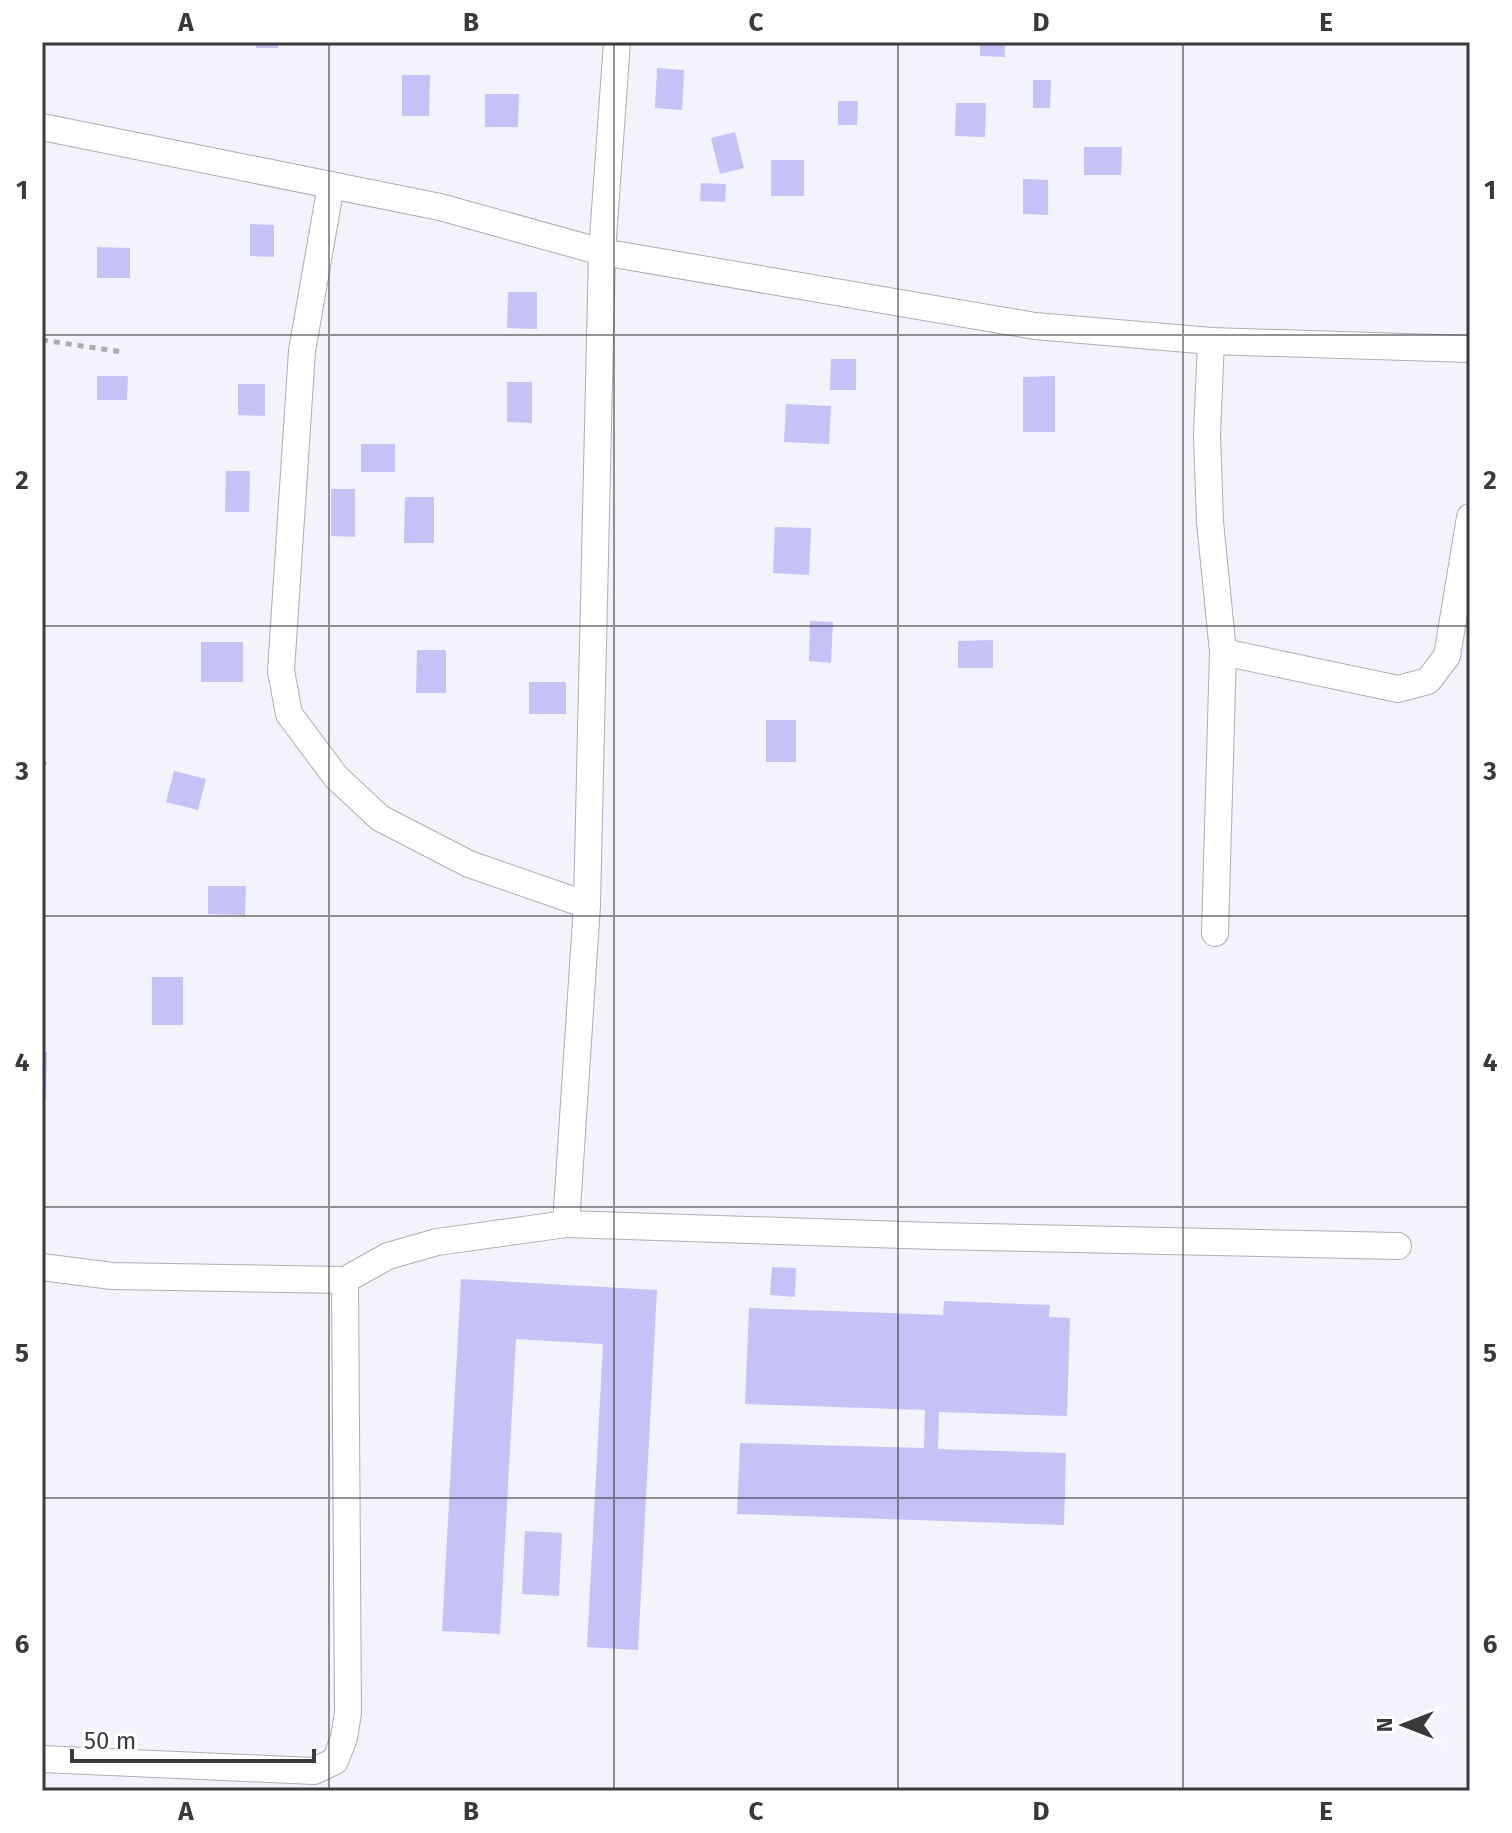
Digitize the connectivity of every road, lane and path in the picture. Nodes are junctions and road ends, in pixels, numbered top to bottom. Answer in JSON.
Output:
{"nodes":[{"id":1,"x":617,"y":42,"type":"edge"},
{"id":2,"x":42,"y":127,"type":"edge"},
{"id":3,"x":331,"y":185,"type":"junction"},
{"id":4,"x":602,"y":252,"type":"junction"},
{"id":5,"x":42,"y":340,"type":"edge"},
{"id":6,"x":1211,"y":341,"type":"junction"},
{"id":7,"x":1470,"y":349,"type":"edge"},
{"id":8,"x":123,"y":352,"type":"dead end"},
{"id":9,"x":1470,"y":517,"type":"edge"},
{"id":10,"x":1223,"y":652,"type":"junction"},
{"id":11,"x":42,"y":760,"type":"edge"},
{"id":12,"x":47,"y":769,"type":"dead end"},
{"id":13,"x":587,"y":905,"type":"junction"},
{"id":14,"x":1215,"y":933,"type":"dead end"},
{"id":15,"x":566,"y":1224,"type":"junction"},
{"id":16,"x":1398,"y":1246,"type":"dead end"},
{"id":17,"x":42,"y":1267,"type":"edge"},
{"id":18,"x":345,"y":1280,"type":"junction"},
{"id":19,"x":42,"y":1759,"type":"edge"}],
"edges":[{"from":1,"to":4,"type":"street"},
{"from":2,"to":3,"type":"street"},
{"from":3,"to":4,"type":"street"},
{"from":3,"to":13,"type":"street"},
{"from":4,"to":6,"type":"street"},
{"from":4,"to":13,"type":"street"},
{"from":5,"to":8,"type":"path"},
{"from":6,"to":7,"type":"street"},
{"from":6,"to":10,"type":"street"},
{"from":9,"to":10,"type":"street"},
{"from":10,"to":14,"type":"street"},
{"from":11,"to":12,"type":"path"},
{"from":13,"to":15,"type":"street"},
{"from":15,"to":16,"type":"street"},
{"from":15,"to":18,"type":"street"},
{"from":17,"to":18,"type":"street"},
{"from":18,"to":19,"type":"street"}]}
